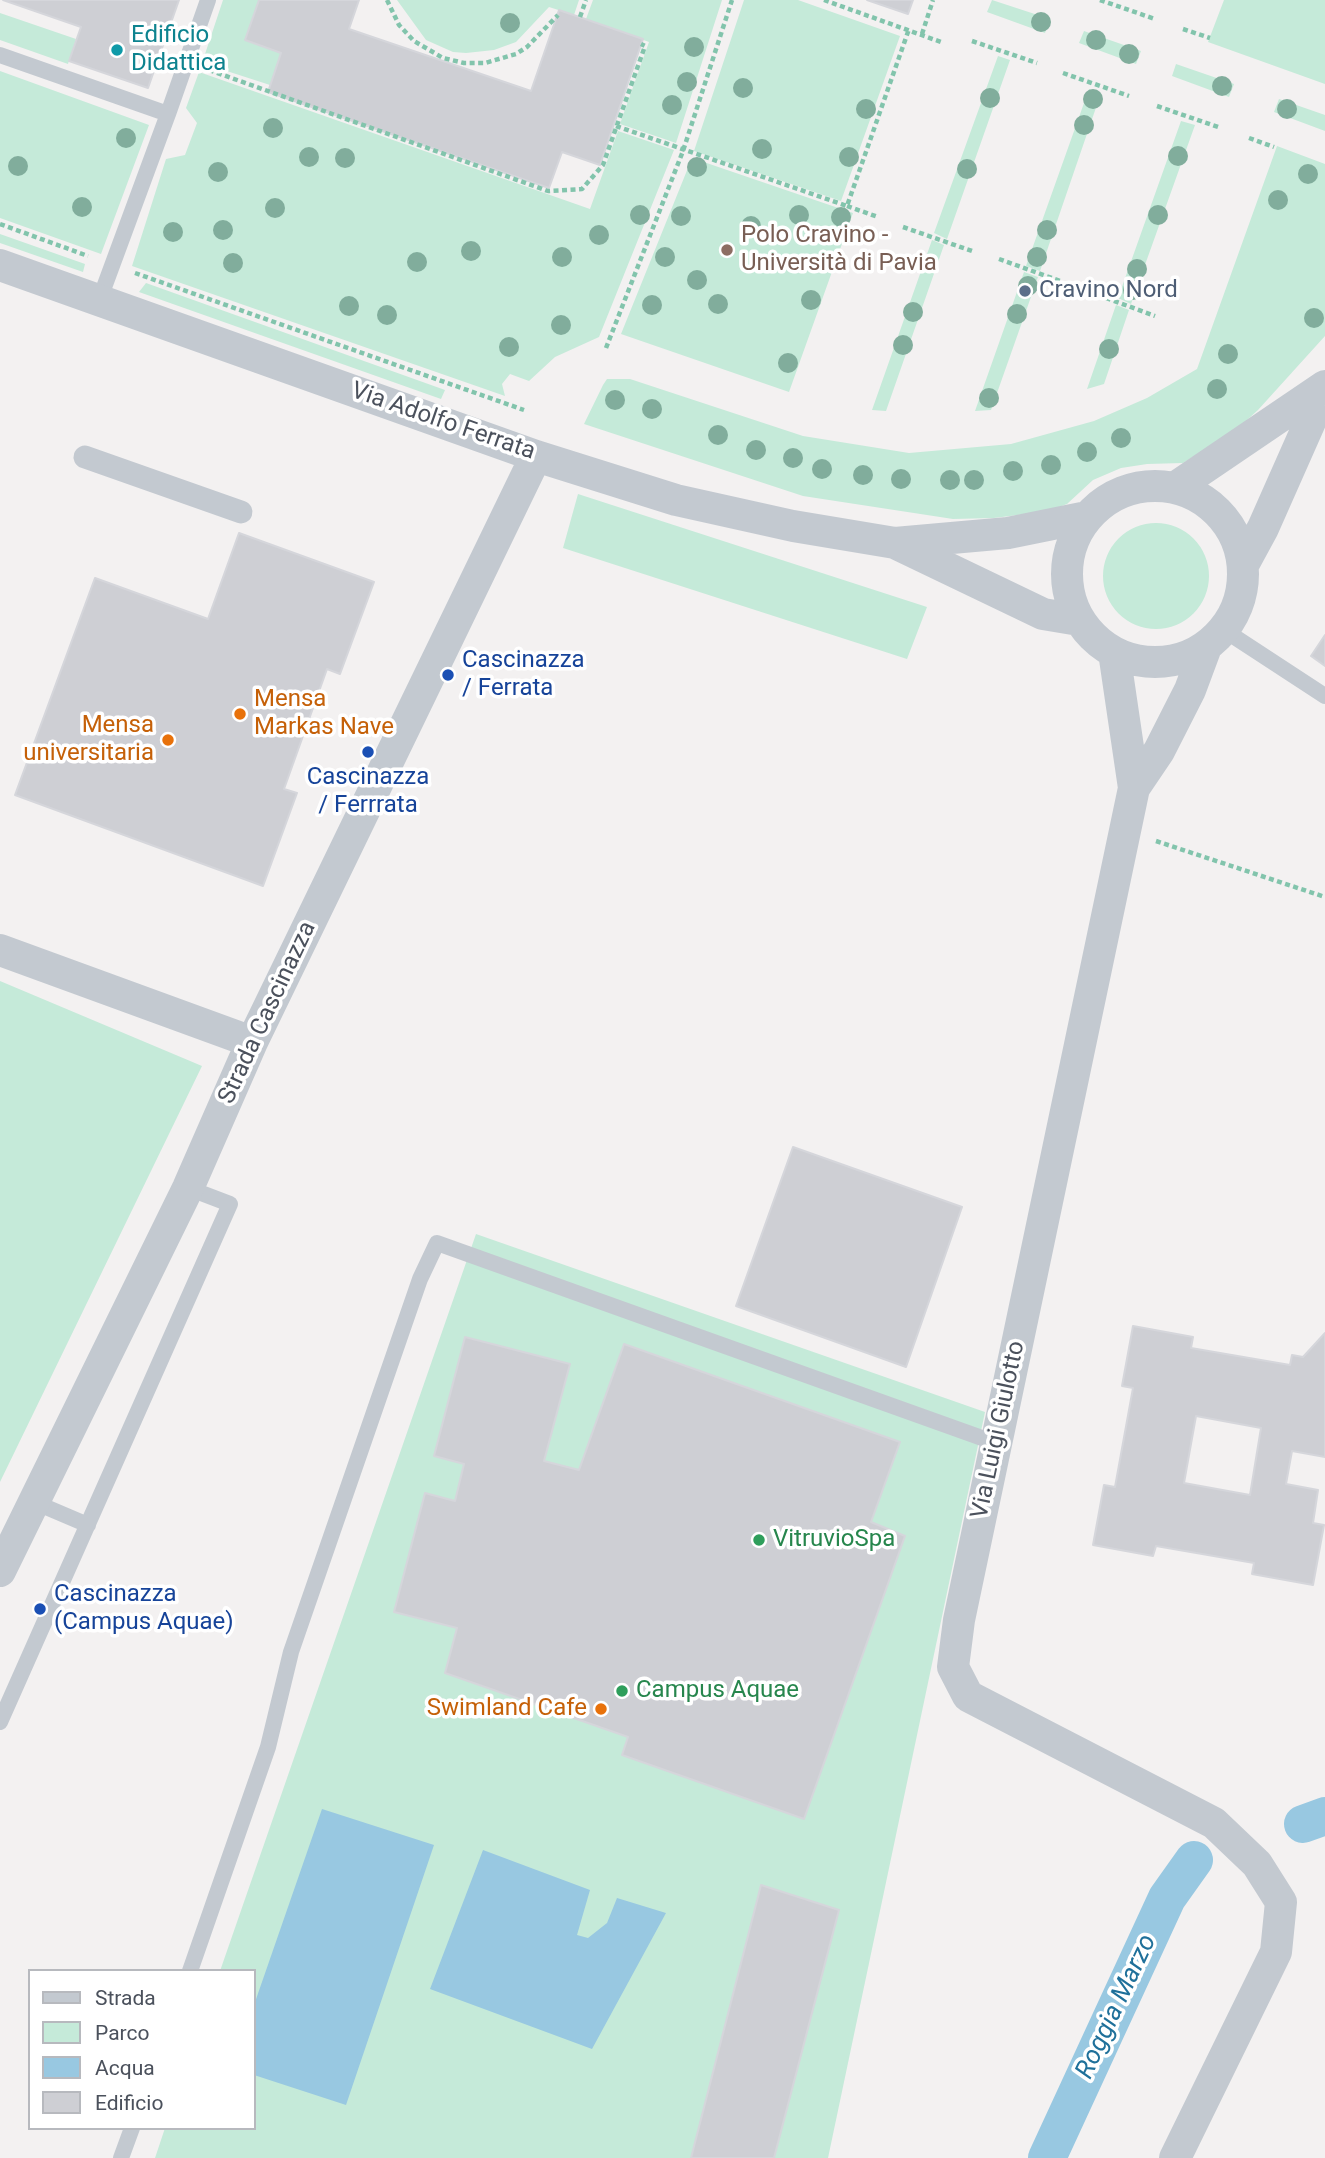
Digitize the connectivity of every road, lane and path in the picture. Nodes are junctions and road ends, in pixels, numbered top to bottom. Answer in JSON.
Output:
{"nodes":[{"id":1,"x":208,"y":0,"type":"edge"},
{"id":2,"x":387,"y":0,"type":"edge"},
{"id":3,"x":586,"y":0,"type":"edge"},
{"id":4,"x":732,"y":0,"type":"edge"},
{"id":5,"x":824,"y":0,"type":"edge"},
{"id":6,"x":933,"y":0,"type":"edge"},
{"id":7,"x":1100,"y":0,"type":"edge"},
{"id":8,"x":558,"y":15,"type":"dead end"},
{"id":9,"x":580,"y":17,"type":"dead end"},
{"id":10,"x":1155,"y":19,"type":"dead end"},
{"id":11,"x":909,"y":29,"type":"junction"},
{"id":12,"x":1183,"y":29,"type":"dead end"},
{"id":13,"x":922,"y":34,"type":"junction"},
{"id":14,"x":1210,"y":38,"type":"dead end"},
{"id":15,"x":972,"y":41,"type":"dead end"},
{"id":16,"x":942,"y":42,"type":"dead end"},
{"id":17,"x":641,"y":44,"type":"dead end"},
{"id":18,"x":0,"y":55,"type":"edge"},
{"id":19,"x":187,"y":63,"type":"junction"},
{"id":20,"x":1037,"y":63,"type":"dead end"},
{"id":21,"x":1063,"y":74,"type":"dead end"},
{"id":22,"x":1129,"y":96,"type":"dead end"},
{"id":23,"x":1157,"y":106,"type":"dead end"},
{"id":24,"x":168,"y":114,"type":"junction"},
{"id":25,"x":616,"y":126,"type":"junction"},
{"id":26,"x":1221,"y":128,"type":"dead end"},
{"id":27,"x":1249,"y":138,"type":"dead end"},
{"id":28,"x":1274,"y":147,"type":"dead end"},
{"id":29,"x":683,"y":151,"type":"junction"},
{"id":30,"x":847,"y":206,"type":"junction"},
{"id":31,"x":878,"y":217,"type":"dead end"},
{"id":32,"x":0,"y":224,"type":"edge"},
{"id":33,"x":903,"y":227,"type":"dead end"},
{"id":34,"x":972,"y":251,"type":"dead end"},
{"id":35,"x":999,"y":259,"type":"dead end"},
{"id":36,"x":0,"y":265,"type":"edge"},
{"id":37,"x":113,"y":265,"type":"junction"},
{"id":38,"x":1063,"y":282,"type":"dead end"},
{"id":39,"x":1090,"y":292,"type":"dead end"},
{"id":40,"x":99,"y":300,"type":"junction"},
{"id":41,"x":1155,"y":316,"type":"dead end"},
{"id":42,"x":606,"y":348,"type":"dead end"},
{"id":43,"x":1325,"y":387,"type":"edge"},
{"id":44,"x":524,"y":410,"type":"dead end"},
{"id":45,"x":536,"y":456,"type":"junction"},
{"id":46,"x":85,"y":457,"type":"dead end"},
{"id":47,"x":1176,"y":488,"type":"junction"},
{"id":48,"x":241,"y":512,"type":"dead end"},
{"id":49,"x":1087,"y":517,"type":"junction"},
{"id":50,"x":895,"y":543,"type":"junction"},
{"id":51,"x":1244,"y":562,"type":"junction"},
{"id":52,"x":1079,"y":620,"type":"junction"},
{"id":53,"x":1215,"y":638,"type":"junction"},
{"id":54,"x":1114,"y":652,"type":"junction"},
{"id":55,"x":1325,"y":696,"type":"edge"},
{"id":56,"x":1134,"y":788,"type":"junction"},
{"id":57,"x":1126,"y":829,"type":"junction"},
{"id":58,"x":1325,"y":897,"type":"edge"},
{"id":59,"x":0,"y":950,"type":"edge"},
{"id":60,"x":252,"y":1042,"type":"junction"},
{"id":61,"x":188,"y":1188,"type":"junction"},
{"id":62,"x":996,"y":1443,"type":"junction"},
{"id":63,"x":34,"y":1502,"type":"junction"},
{"id":64,"x":88,"y":1525,"type":"junction"},
{"id":65,"x":0,"y":1571,"type":"edge"},
{"id":66,"x":0,"y":1722,"type":"edge"},
{"id":67,"x":191,"y":1969,"type":"edge"},
{"id":68,"x":131,"y":2130,"type":"edge"},
{"id":69,"x":121,"y":2158,"type":"edge"},
{"id":70,"x":1175,"y":2158,"type":"edge"}],
"edges":[{"from":1,"to":19,"type":"lane"},
{"from":2,"to":8,"type":"path"},
{"from":3,"to":9,"type":"path"},
{"from":4,"to":29,"type":"path"},
{"from":5,"to":11,"type":"path"},
{"from":6,"to":13,"type":"path"},
{"from":7,"to":10,"type":"path"},
{"from":11,"to":13,"type":"path"},
{"from":11,"to":30,"type":"path"},
{"from":12,"to":14,"type":"path"},
{"from":13,"to":16,"type":"path"},
{"from":15,"to":20,"type":"path"},
{"from":17,"to":25,"type":"path"},
{"from":18,"to":24,"type":"lane"},
{"from":19,"to":24,"type":"lane"},
{"from":19,"to":25,"type":"path"},
{"from":21,"to":22,"type":"path"},
{"from":23,"to":26,"type":"path"},
{"from":24,"to":37,"type":"lane"},
{"from":25,"to":29,"type":"path"},
{"from":27,"to":28,"type":"path"},
{"from":29,"to":30,"type":"path"},
{"from":29,"to":42,"type":"path"},
{"from":30,"to":31,"type":"path"},
{"from":32,"to":37,"type":"path"},
{"from":33,"to":34,"type":"path"},
{"from":35,"to":38,"type":"path"},
{"from":36,"to":40,"type":"street","name":"Via Adolfo Ferrata"},
{"from":37,"to":40,"type":"lane"},
{"from":37,"to":44,"type":"path"},
{"from":39,"to":41,"type":"path"},
{"from":40,"to":45,"type":"street","name":"Via Adolfo Ferrata"},
{"from":43,"to":47,"type":"street","name":"Via Adolfo Ferrata"},
{"from":43,"to":51,"type":"street","name":"Via Adolfo Ferrata"},
{"from":45,"to":50,"type":"street","name":"Via Adolfo Ferrata"},
{"from":45,"to":60,"type":"street","name":"Strada Cascinazza"},
{"from":46,"to":48,"type":"street"},
{"from":47,"to":49,"type":"street","name":"Via Adolfo Ferrata"},
{"from":47,"to":51,"type":"street","name":"Via Adolfo Ferrata"},
{"from":49,"to":50,"type":"street","name":"Via Adolfo Ferrata"},
{"from":49,"to":52,"type":"street","name":"Via Adolfo Ferrata"},
{"from":50,"to":52,"type":"street","name":"Via Adolfo Ferrata"},
{"from":51,"to":53,"type":"street","name":"Via Adolfo Ferrata"},
{"from":52,"to":54,"type":"street","name":"Via Adolfo Ferrata"},
{"from":53,"to":54,"type":"street","name":"Via Adolfo Ferrata"},
{"from":53,"to":55,"type":"lane"},
{"from":53,"to":56,"type":"street","name":"Via Luigi Giulotto"},
{"from":54,"to":56,"type":"street","name":"Via Luigi Giulotto"},
{"from":56,"to":57,"type":"street","name":"Via Luigi Giulotto"},
{"from":57,"to":58,"type":"path"},
{"from":57,"to":62,"type":"street","name":"Via Luigi Giulotto"},
{"from":59,"to":60,"type":"street"},
{"from":60,"to":61,"type":"street","name":"Strada Cascinazza"},
{"from":61,"to":63,"type":"street","name":"Strada Cascinazza"},
{"from":61,"to":64,"type":"lane"},
{"from":62,"to":67,"type":"lane"},
{"from":62,"to":70,"type":"street","name":"Via Luigi Giulotto"},
{"from":63,"to":64,"type":"lane"},
{"from":63,"to":65,"type":"street","name":"Strada Cascinazza"},
{"from":64,"to":66,"type":"lane"},
{"from":68,"to":69,"type":"lane"}]}
